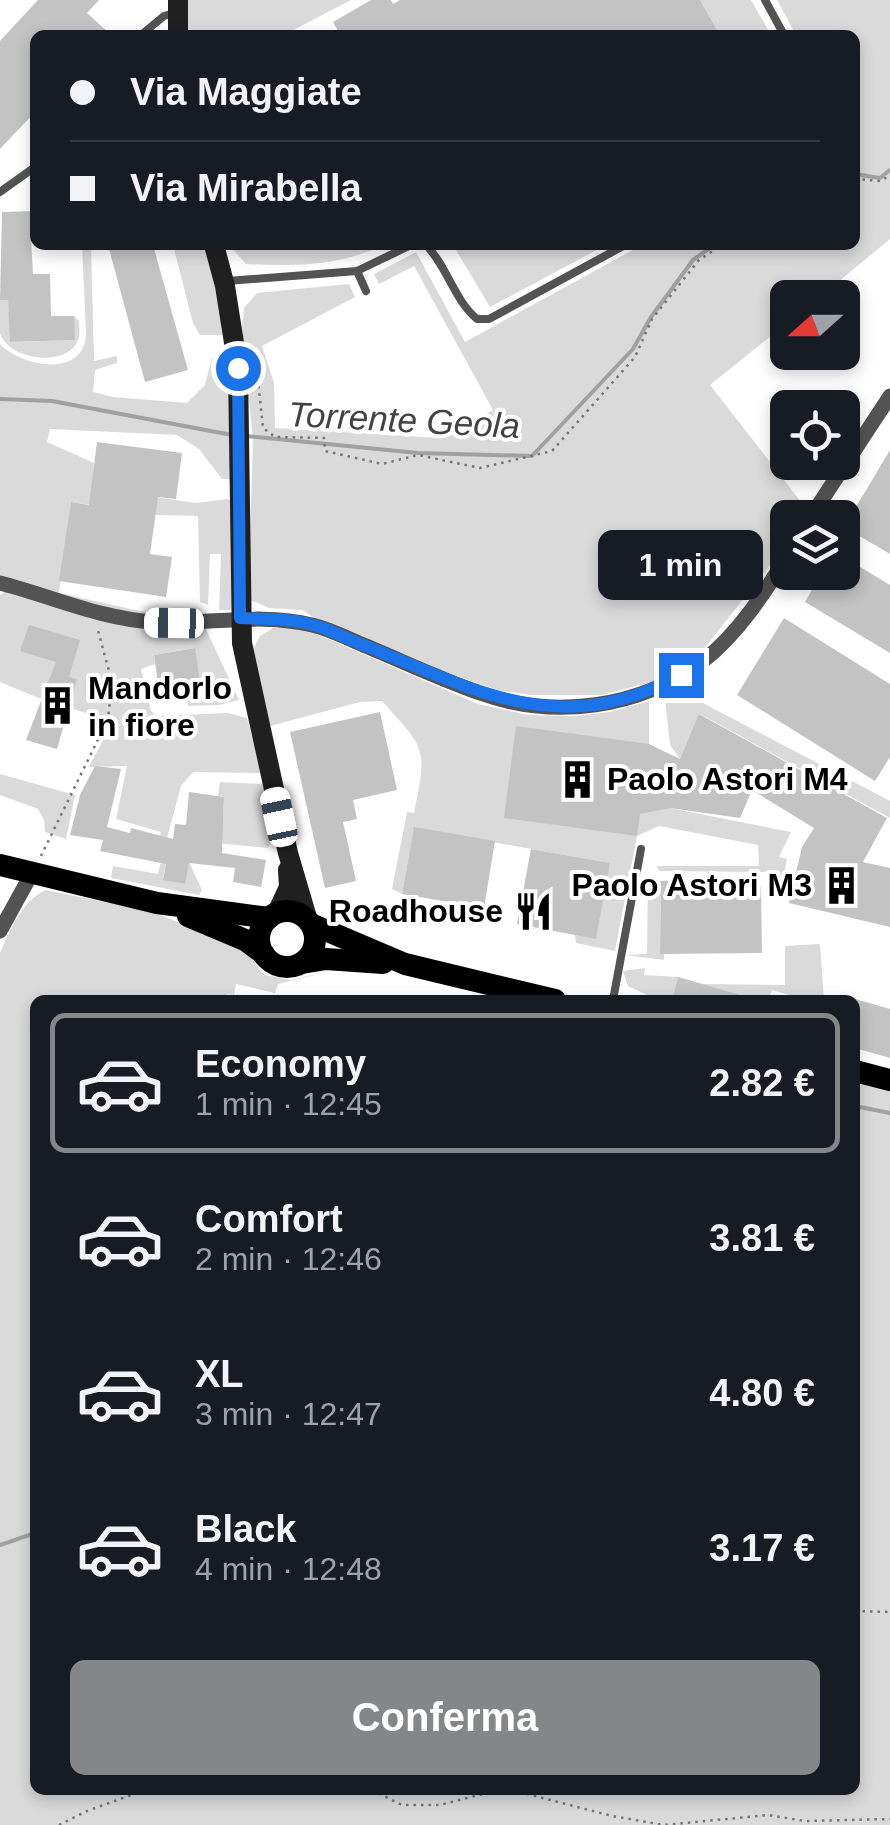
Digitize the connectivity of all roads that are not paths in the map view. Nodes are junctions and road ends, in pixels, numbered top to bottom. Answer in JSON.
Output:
{"nodes":[{"id":1,"x":765,"y":0,"type":"edge"},
{"id":2,"x":178,"y":6,"type":"edge"},
{"id":3,"x":146,"y":30,"type":"edge"},
{"id":4,"x":781,"y":30,"type":"edge"},
{"id":5,"x":30,"y":170,"type":"edge"},
{"id":6,"x":0,"y":192,"type":"edge"},
{"id":7,"x":215,"y":250,"type":"edge"},
{"id":8,"x":401,"y":250,"type":"edge"},
{"id":9,"x":430,"y":250,"type":"edge"},
{"id":10,"x":616,"y":250,"type":"edge"},
{"id":11,"x":357,"y":272,"type":"junction"},
{"id":12,"x":224,"y":282,"type":"junction"},
{"id":13,"x":366,"y":291,"type":"dead end"},
{"id":14,"x":890,"y":396,"type":"edge"},
{"id":15,"x":822,"y":500,"type":"edge"},
{"id":16,"x":770,"y":582,"type":"edge"},
{"id":17,"x":0,"y":583,"type":"edge"},
{"id":18,"x":240,"y":618,"type":"junction"},
{"id":19,"x":641,"y":849,"type":"dead end"},
{"id":20,"x":288,"y":853,"type":"junction"},
{"id":21,"x":0,"y":865,"type":"edge"},
{"id":22,"x":32,"y":873,"type":"junction"},
{"id":23,"x":157,"y":903,"type":"junction"},
{"id":24,"x":273,"y":916,"type":"junction"},
{"id":25,"x":310,"y":923,"type":"junction"},
{"id":26,"x":2,"y":925,"type":"edge"},
{"id":27,"x":264,"y":954,"type":"junction"},
{"id":28,"x":302,"y":963,"type":"junction"},
{"id":29,"x":405,"y":964,"type":"junction"},
{"id":30,"x":534,"y":995,"type":"edge"},
{"id":31,"x":614,"y":995,"type":"edge"},
{"id":32,"x":860,"y":1072,"type":"edge"},
{"id":33,"x":890,"y":1080,"type":"edge"}],
"edges":[{"from":1,"to":4,"type":"lane"},
{"from":2,"to":3,"type":"lane"},
{"from":5,"to":6,"type":"lane"},
{"from":7,"to":12,"type":"street"},
{"from":8,"to":11,"type":"lane"},
{"from":9,"to":10,"type":"lane"},
{"from":11,"to":12,"type":"lane"},
{"from":11,"to":13,"type":"lane"},
{"from":12,"to":18,"type":"street"},
{"from":14,"to":15,"type":"street"},
{"from":16,"to":18,"type":"street"},
{"from":17,"to":18,"type":"street"},
{"from":18,"to":20,"type":"street"},
{"from":19,"to":31,"type":"lane"},
{"from":20,"to":24,"type":"street"},
{"from":20,"to":25,"type":"street"},
{"from":21,"to":22,"type":"main road"},
{"from":22,"to":23,"type":"main road"},
{"from":22,"to":26,"type":"street"},
{"from":23,"to":24,"type":"main road"},
{"from":23,"to":27,"type":"main road"},
{"from":24,"to":25,"type":"main road"},
{"from":24,"to":27,"type":"main road"},
{"from":25,"to":28,"type":"main road"},
{"from":25,"to":29,"type":"main road"},
{"from":27,"to":28,"type":"main road"},
{"from":28,"to":29,"type":"main road"},
{"from":29,"to":30,"type":"main road"},
{"from":32,"to":33,"type":"main road"}]}
